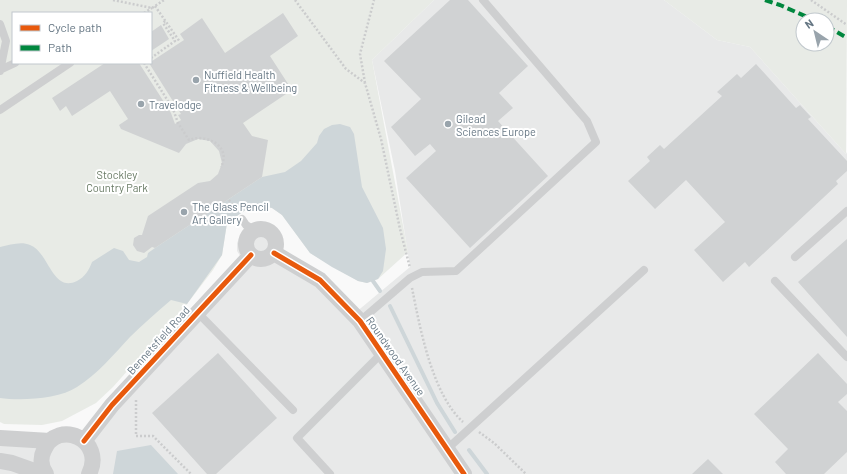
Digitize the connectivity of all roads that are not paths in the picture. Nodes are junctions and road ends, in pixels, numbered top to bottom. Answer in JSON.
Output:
{"nodes":[{"id":1,"x":483,"y":0,"type":"edge"},
{"id":2,"x":0,"y":24,"type":"edge"},
{"id":3,"x":13,"y":64,"type":"edge"},
{"id":4,"x":69,"y":64,"type":"edge"},
{"id":5,"x":0,"y":70,"type":"edge"},
{"id":6,"x":0,"y":110,"type":"edge"},
{"id":7,"x":847,"y":211,"type":"edge"},
{"id":8,"x":242,"y":219,"type":"dead end"},
{"id":9,"x":254,"y":230,"type":"junction"},
{"id":10,"x":274,"y":253,"type":"junction"},
{"id":11,"x":251,"y":255,"type":"junction"},
{"id":12,"x":795,"y":256,"type":"dead end"},
{"id":13,"x":644,"y":270,"type":"dead end"},
{"id":14,"x":776,"y":281,"type":"dead end"},
{"id":15,"x":197,"y":312,"type":"junction"},
{"id":16,"x":360,"y":321,"type":"junction"},
{"id":17,"x":382,"y":353,"type":"junction"},
{"id":18,"x":847,"y":357,"type":"edge"},
{"id":19,"x":293,"y":410,"type":"dead end"},
{"id":20,"x":0,"y":438,"type":"edge"},
{"id":21,"x":50,"y":441,"type":"junction"},
{"id":22,"x":84,"y":441,"type":"junction"},
{"id":23,"x":447,"y":449,"type":"junction"},
{"id":24,"x":0,"y":461,"type":"edge"},
{"id":25,"x":44,"y":474,"type":"edge"},
{"id":26,"x":89,"y":474,"type":"edge"},
{"id":27,"x":330,"y":474,"type":"edge"},
{"id":28,"x":464,"y":474,"type":"edge"}],
"edges":[{"from":1,"to":16,"type":"lane"},
{"from":2,"to":5,"type":"lane"},
{"from":3,"to":5,"type":"lane"},
{"from":4,"to":6,"type":"lane"},
{"from":7,"to":12,"type":"lane"},
{"from":8,"to":9,"type":"lane"},
{"from":9,"to":10,"type":"street"},
{"from":9,"to":11,"type":"street"},
{"from":10,"to":11,"type":"street"},
{"from":10,"to":16,"type":"street","name":"Roundwood Avenue"},
{"from":11,"to":15,"type":"street","name":"Bennetsfield Road"},
{"from":13,"to":23,"type":"lane"},
{"from":14,"to":18,"type":"lane"},
{"from":15,"to":19,"type":"lane"},
{"from":15,"to":22,"type":"street","name":"Bennetsfield Road"},
{"from":16,"to":17,"type":"street","name":"Roundwood Avenue"},
{"from":17,"to":23,"type":"street","name":"Roundwood Avenue"},
{"from":17,"to":27,"type":"lane"},
{"from":20,"to":21,"type":"street"},
{"from":21,"to":22,"type":"street"},
{"from":21,"to":25,"type":"street"},
{"from":22,"to":26,"type":"street"},
{"from":23,"to":28,"type":"street","name":"Roundwood Avenue"},
{"from":24,"to":25,"type":"street"}]}
